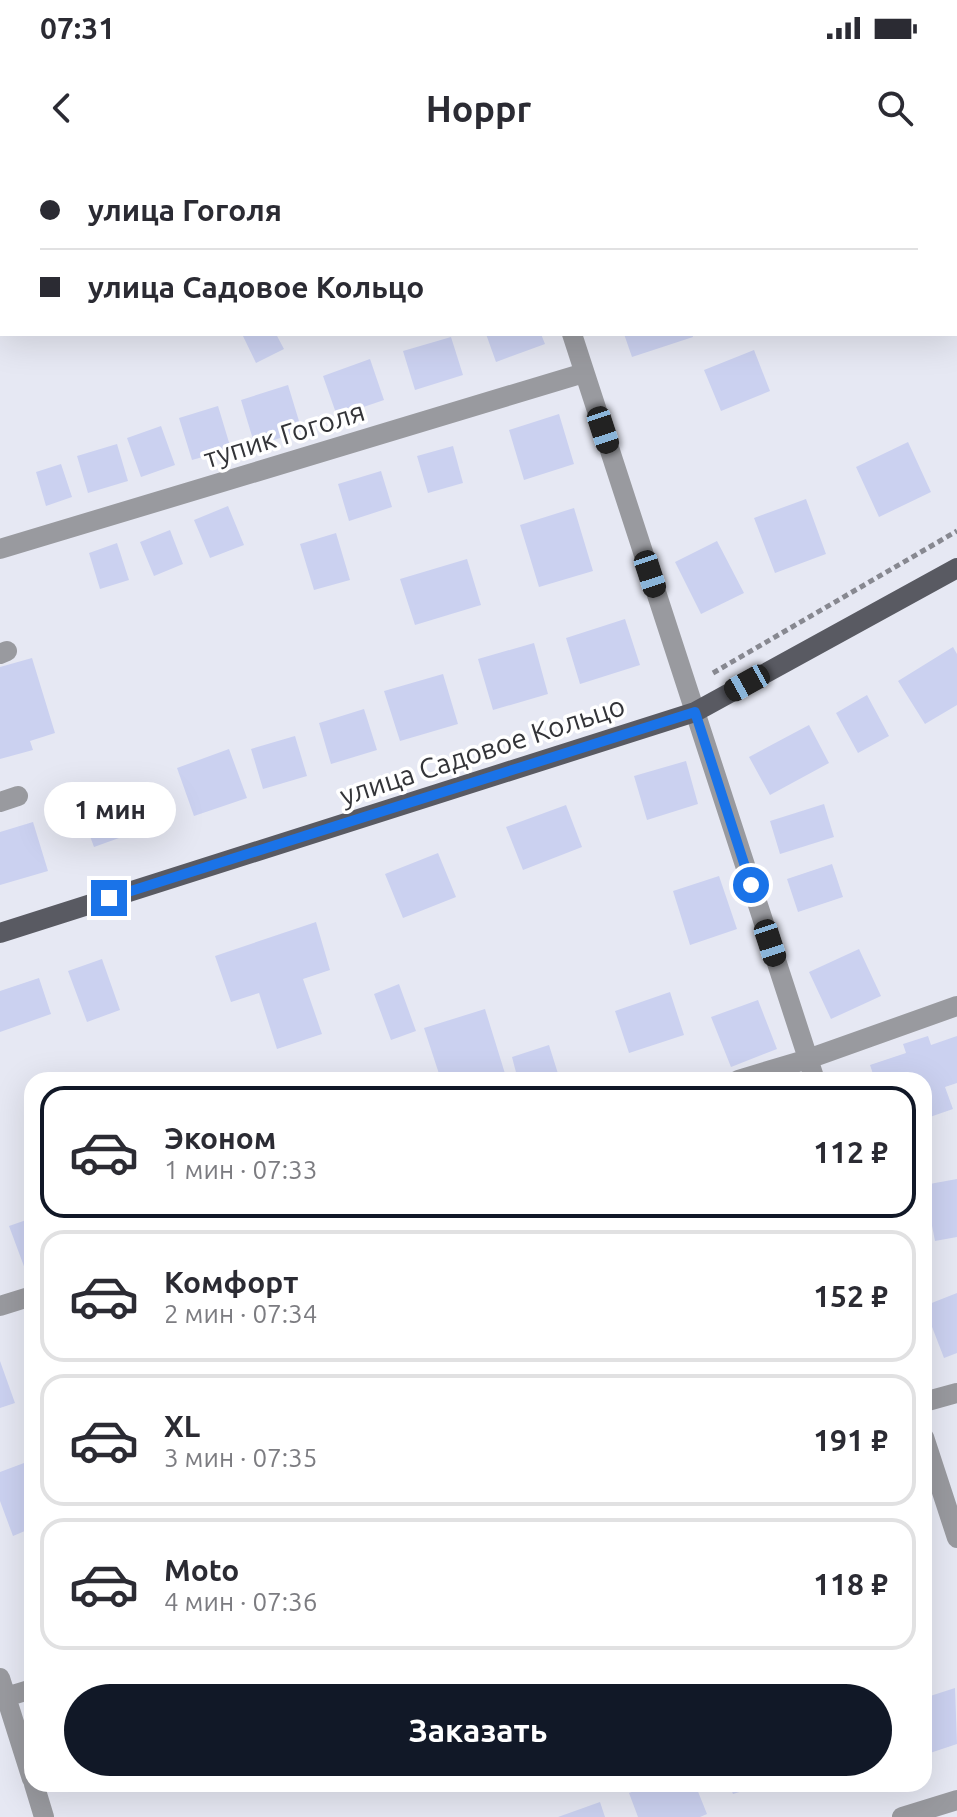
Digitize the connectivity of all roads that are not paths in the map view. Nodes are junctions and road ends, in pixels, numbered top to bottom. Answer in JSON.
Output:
{"nodes":[{"id":1,"x":573,"y":336,"type":"edge"},
{"id":2,"x":584,"y":373,"type":"junction"},
{"id":3,"x":0,"y":549,"type":"edge"},
{"id":4,"x":957,"y":568,"type":"edge"},
{"id":5,"x":695,"y":712,"type":"junction"},
{"id":6,"x":0,"y":933,"type":"edge"},
{"id":7,"x":957,"y":1006,"type":"edge"},
{"id":8,"x":808,"y":1059,"type":"junction"},
{"id":9,"x":765,"y":1072,"type":"edge"},
{"id":10,"x":812,"y":1072,"type":"edge"},
{"id":11,"x":24,"y":1298,"type":"edge"},
{"id":12,"x":0,"y":1306,"type":"edge"},
{"id":13,"x":957,"y":1393,"type":"edge"},
{"id":14,"x":932,"y":1400,"type":"edge"},
{"id":15,"x":932,"y":1461,"type":"edge"},
{"id":16,"x":957,"y":1538,"type":"edge"},
{"id":17,"x":3,"y":1688,"type":"edge"},
{"id":18,"x":24,"y":1689,"type":"edge"},
{"id":19,"x":24,"y":1754,"type":"edge"},
{"id":20,"x":36,"y":1792,"type":"edge"},
{"id":21,"x":957,"y":1800,"type":"edge"},
{"id":22,"x":44,"y":1817,"type":"edge"},
{"id":23,"x":902,"y":1817,"type":"edge"}],
"edges":[{"from":1,"to":2,"type":"street"},
{"from":2,"to":3,"type":"street","name":"тупик Гоголя"},
{"from":2,"to":5,"type":"street"},
{"from":4,"to":5,"type":"main road","name":"улица Садовое Кольцо"},
{"from":5,"to":6,"type":"main road","name":"улица Садовое Кольцо"},
{"from":5,"to":8,"type":"street"},
{"from":7,"to":8,"type":"street"},
{"from":8,"to":9,"type":"street"},
{"from":8,"to":10,"type":"street"},
{"from":11,"to":12,"type":"street"},
{"from":13,"to":14,"type":"street"},
{"from":15,"to":16,"type":"street"},
{"from":17,"to":18,"type":"street"},
{"from":17,"to":19,"type":"street"},
{"from":20,"to":22,"type":"street"},
{"from":21,"to":23,"type":"street"}]}
